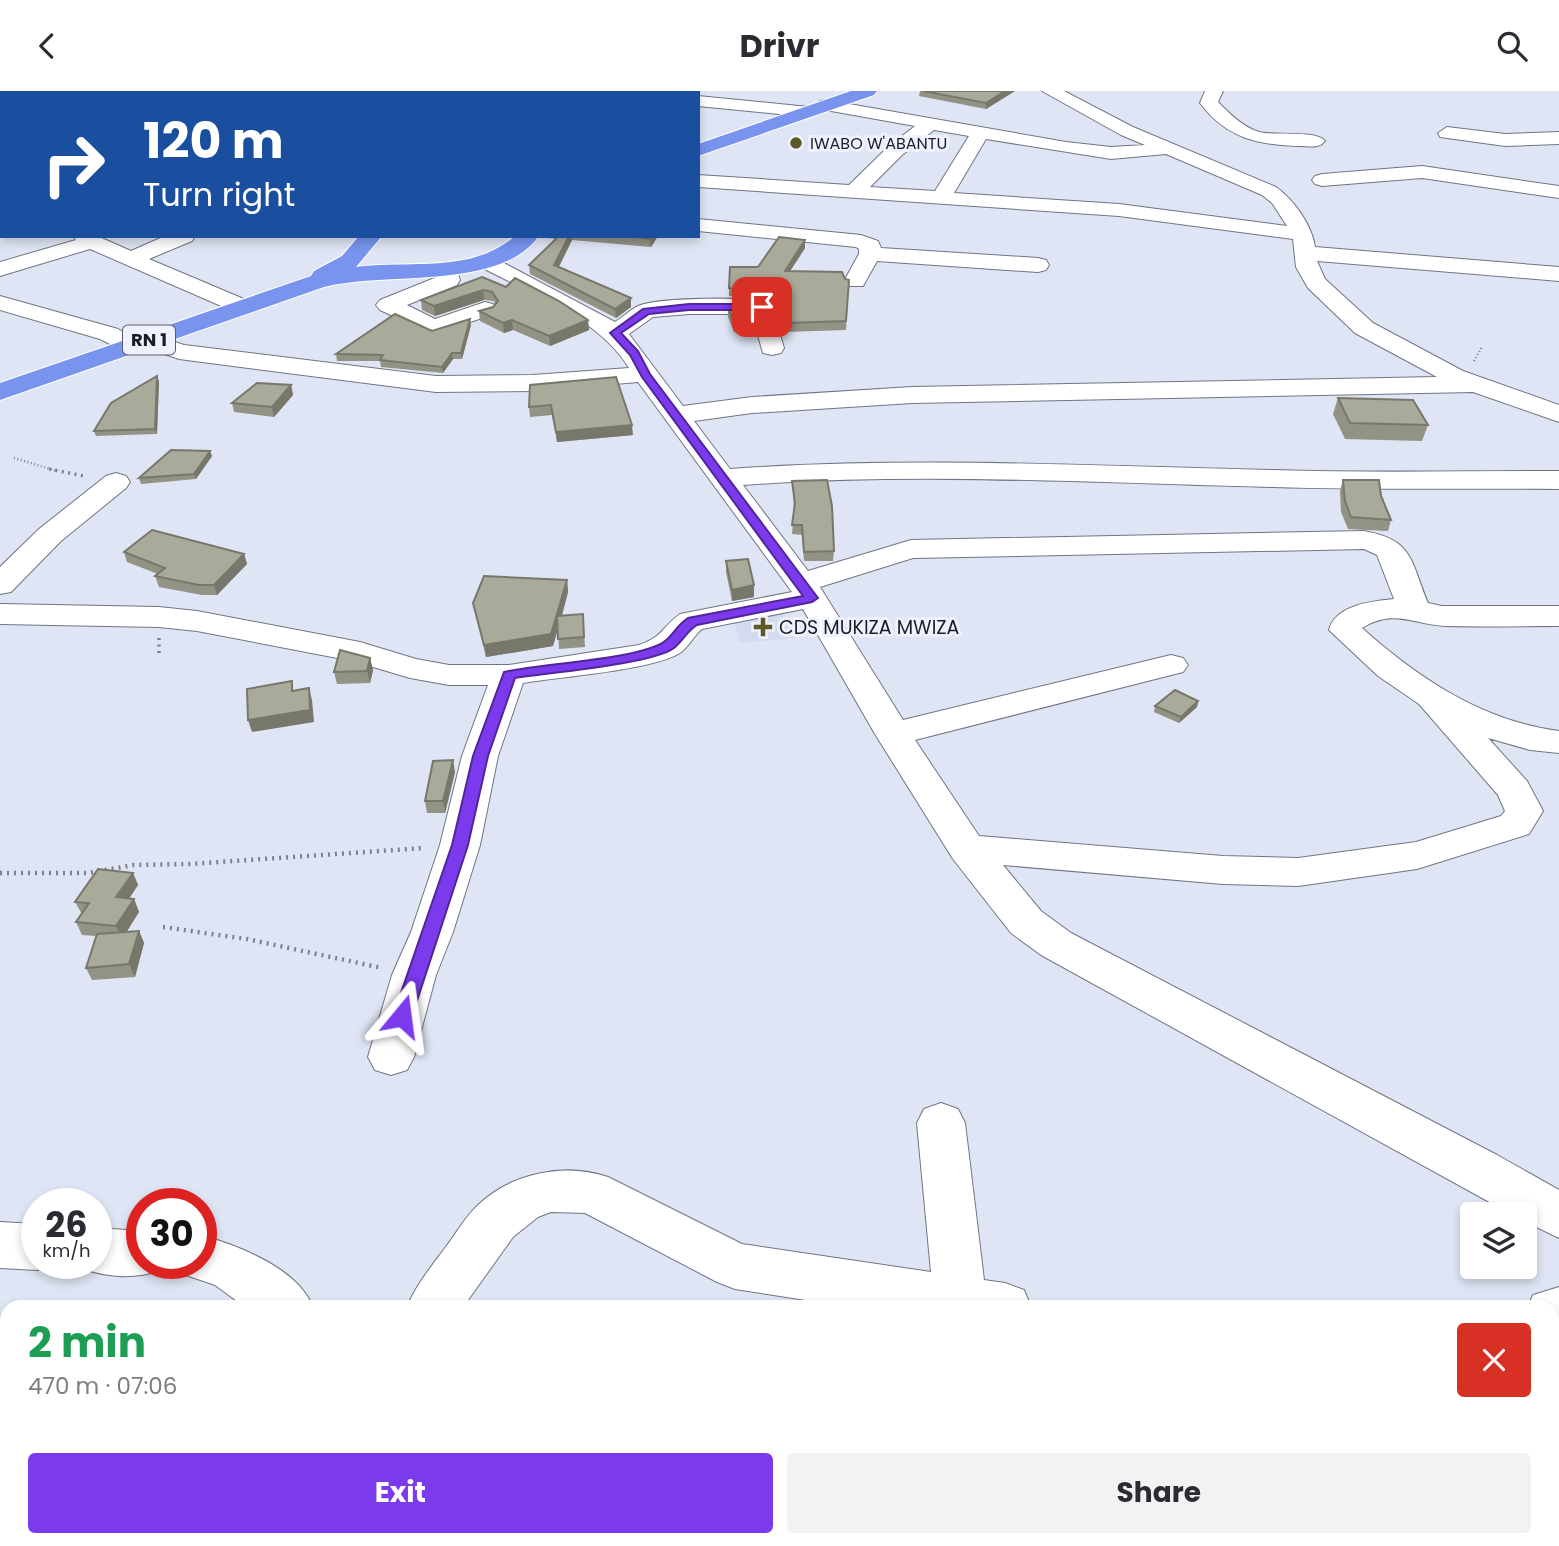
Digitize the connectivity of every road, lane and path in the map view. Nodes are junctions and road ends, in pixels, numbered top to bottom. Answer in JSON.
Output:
{"nodes":[{"id":1,"x":868,"y":91,"type":"edge"},
{"id":2,"x":1052,"y":91,"type":"edge"},
{"id":3,"x":1214,"y":91,"type":"edge"},
{"id":4,"x":700,"y":101,"type":"edge"},
{"id":5,"x":817,"y":109,"type":"junction"},
{"id":6,"x":930,"y":124,"type":"junction"},
{"id":7,"x":980,"y":133,"type":"junction"},
{"id":8,"x":1447,"y":133,"type":"dead end"},
{"id":9,"x":1559,"y":138,"type":"edge"},
{"id":10,"x":1316,"y":141,"type":"dead end"},
{"id":11,"x":1066,"y":148,"type":"junction"},
{"id":12,"x":700,"y":149,"type":"edge"},
{"id":13,"x":1170,"y":149,"type":"junction"},
{"id":14,"x":1322,"y":180,"type":"dead end"},
{"id":15,"x":700,"y":181,"type":"edge"},
{"id":16,"x":853,"y":192,"type":"junction"},
{"id":17,"x":1559,"y":192,"type":"edge"},
{"id":18,"x":941,"y":198,"type":"junction"},
{"id":19,"x":1050,"y":205,"type":"junction"},
{"id":20,"x":700,"y":225,"type":"edge"},
{"id":21,"x":179,"y":238,"type":"edge"},
{"id":22,"x":368,"y":238,"type":"edge"},
{"id":23,"x":526,"y":238,"type":"edge"},
{"id":24,"x":87,"y":239,"type":"edge"},
{"id":25,"x":1303,"y":243,"type":"junction"},
{"id":26,"x":870,"y":254,"type":"junction"},
{"id":27,"x":133,"y":258,"type":"junction"},
{"id":28,"x":487,"y":261,"type":"junction"},
{"id":29,"x":1038,"y":265,"type":"dead end"},
{"id":30,"x":0,"y":269,"type":"edge"},
{"id":31,"x":447,"y":269,"type":"junction"},
{"id":32,"x":1559,"y":274,"type":"edge"},
{"id":33,"x":855,"y":281,"type":"dead end"},
{"id":34,"x":298,"y":288,"type":"junction"},
{"id":35,"x":0,"y":303,"type":"edge"},
{"id":36,"x":243,"y":307,"type":"junction"},
{"id":37,"x":485,"y":309,"type":"edge"},
{"id":38,"x":615,"y":333,"type":"junction"},
{"id":39,"x":139,"y":344,"type":"junction"},
{"id":40,"x":772,"y":348,"type":"dead end"},
{"id":41,"x":645,"y":374,"type":"junction"},
{"id":42,"x":1477,"y":384,"type":"junction"},
{"id":43,"x":0,"y":392,"type":"edge"},
{"id":44,"x":678,"y":415,"type":"junction"},
{"id":45,"x":1558,"y":416,"type":"edge"},
{"id":46,"x":14,"y":459,"type":"dead end"},
{"id":47,"x":723,"y":478,"type":"junction"},
{"id":48,"x":1559,"y":480,"type":"edge"},
{"id":49,"x":116,"y":482,"type":"joint"},
{"id":50,"x":0,"y":585,"type":"edge"},
{"id":51,"x":806,"y":590,"type":"junction"},
{"id":52,"x":1414,"y":609,"type":"junction"},
{"id":53,"x":0,"y":614,"type":"edge"},
{"id":54,"x":1559,"y":616,"type":"edge"},
{"id":55,"x":1171,"y":665,"type":"dead end"},
{"id":56,"x":509,"y":675,"type":"junction"},
{"id":57,"x":1434,"y":701,"type":"junction"},
{"id":58,"x":893,"y":734,"type":"junction"},
{"id":59,"x":1559,"y":742,"type":"edge"},
{"id":60,"x":460,"y":845,"type":"junction"},
{"id":61,"x":967,"y":849,"type":"junction"},
{"id":62,"x":0,"y":873,"type":"edge"},
{"id":63,"x":163,"y":927,"type":"dead end"},
{"id":64,"x":414,"y":975,"type":"junction"},
{"id":65,"x":391,"y":1057,"type":"dead end"},
{"id":66,"x":941,"y":1123,"type":"dead end"},
{"id":67,"x":1559,"y":1216,"type":"edge"},
{"id":68,"x":0,"y":1245,"type":"edge"},
{"id":69,"x":21,"y":1246,"type":"edge"},
{"id":70,"x":217,"y":1263,"type":"edge"},
{"id":71,"x":277,"y":1300,"type":"edge"},
{"id":72,"x":438,"y":1300,"type":"edge"},
{"id":73,"x":956,"y":1300,"type":"edge"},
{"id":74,"x":981,"y":1300,"type":"edge"}],
"edges":[{"from":1,"to":5,"type":"highway"},
{"from":2,"to":13,"type":"street"},
{"from":3,"to":10,"type":"street"},
{"from":4,"to":5,"type":"street"},
{"from":5,"to":6,"type":"street"},
{"from":5,"to":12,"type":"highway"},
{"from":6,"to":7,"type":"street"},
{"from":6,"to":16,"type":"street"},
{"from":7,"to":11,"type":"street"},
{"from":7,"to":18,"type":"street"},
{"from":8,"to":9,"type":"street"},
{"from":11,"to":13,"type":"street"},
{"from":11,"to":19,"type":"street"},
{"from":13,"to":25,"type":"street"},
{"from":14,"to":17,"type":"street"},
{"from":15,"to":16,"type":"street"},
{"from":16,"to":18,"type":"street"},
{"from":18,"to":19,"type":"street"},
{"from":19,"to":25,"type":"street"},
{"from":20,"to":26,"type":"street"},
{"from":21,"to":27,"type":"street"},
{"from":22,"to":34,"type":"highway","number":"RN 1"},
{"from":23,"to":28,"type":"highway","number":"RN 1"},
{"from":24,"to":27,"type":"street"},
{"from":24,"to":30,"type":"street"},
{"from":25,"to":32,"type":"street"},
{"from":25,"to":42,"type":"street"},
{"from":26,"to":29,"type":"street"},
{"from":26,"to":33,"type":"street"},
{"from":27,"to":36,"type":"street"},
{"from":28,"to":31,"type":"highway","number":"RN 1"},
{"from":28,"to":38,"type":"street"},
{"from":31,"to":34,"type":"highway","number":"RN 1"},
{"from":31,"to":37,"type":"street"},
{"from":34,"to":36,"type":"highway","number":"RN 1"},
{"from":35,"to":39,"type":"street"},
{"from":36,"to":39,"type":"highway","number":"RN 1"},
{"from":38,"to":40,"type":"street"},
{"from":38,"to":41,"type":"street"},
{"from":39,"to":41,"type":"street"},
{"from":39,"to":43,"type":"highway","number":"RN 1"},
{"from":41,"to":44,"type":"street"},
{"from":42,"to":44,"type":"street"},
{"from":42,"to":45,"type":"street"},
{"from":44,"to":47,"type":"street"},
{"from":46,"to":49,"type":"path"},
{"from":47,"to":48,"type":"street"},
{"from":47,"to":51,"type":"street"},
{"from":49,"to":50,"type":"street"},
{"from":51,"to":52,"type":"street"},
{"from":51,"to":56,"type":"street"},
{"from":51,"to":58,"type":"street"},
{"from":52,"to":54,"type":"street"},
{"from":52,"to":57,"type":"street"},
{"from":53,"to":56,"type":"street"},
{"from":55,"to":58,"type":"street"},
{"from":56,"to":60,"type":"street"},
{"from":57,"to":59,"type":"street"},
{"from":57,"to":61,"type":"street"},
{"from":58,"to":61,"type":"street"},
{"from":60,"to":62,"type":"path"},
{"from":60,"to":64,"type":"street"},
{"from":61,"to":67,"type":"street"},
{"from":63,"to":64,"type":"path"},
{"from":64,"to":65,"type":"street"},
{"from":66,"to":74,"type":"street"},
{"from":68,"to":69,"type":"street"},
{"from":70,"to":71,"type":"street"},
{"from":72,"to":73,"type":"street"}]}
